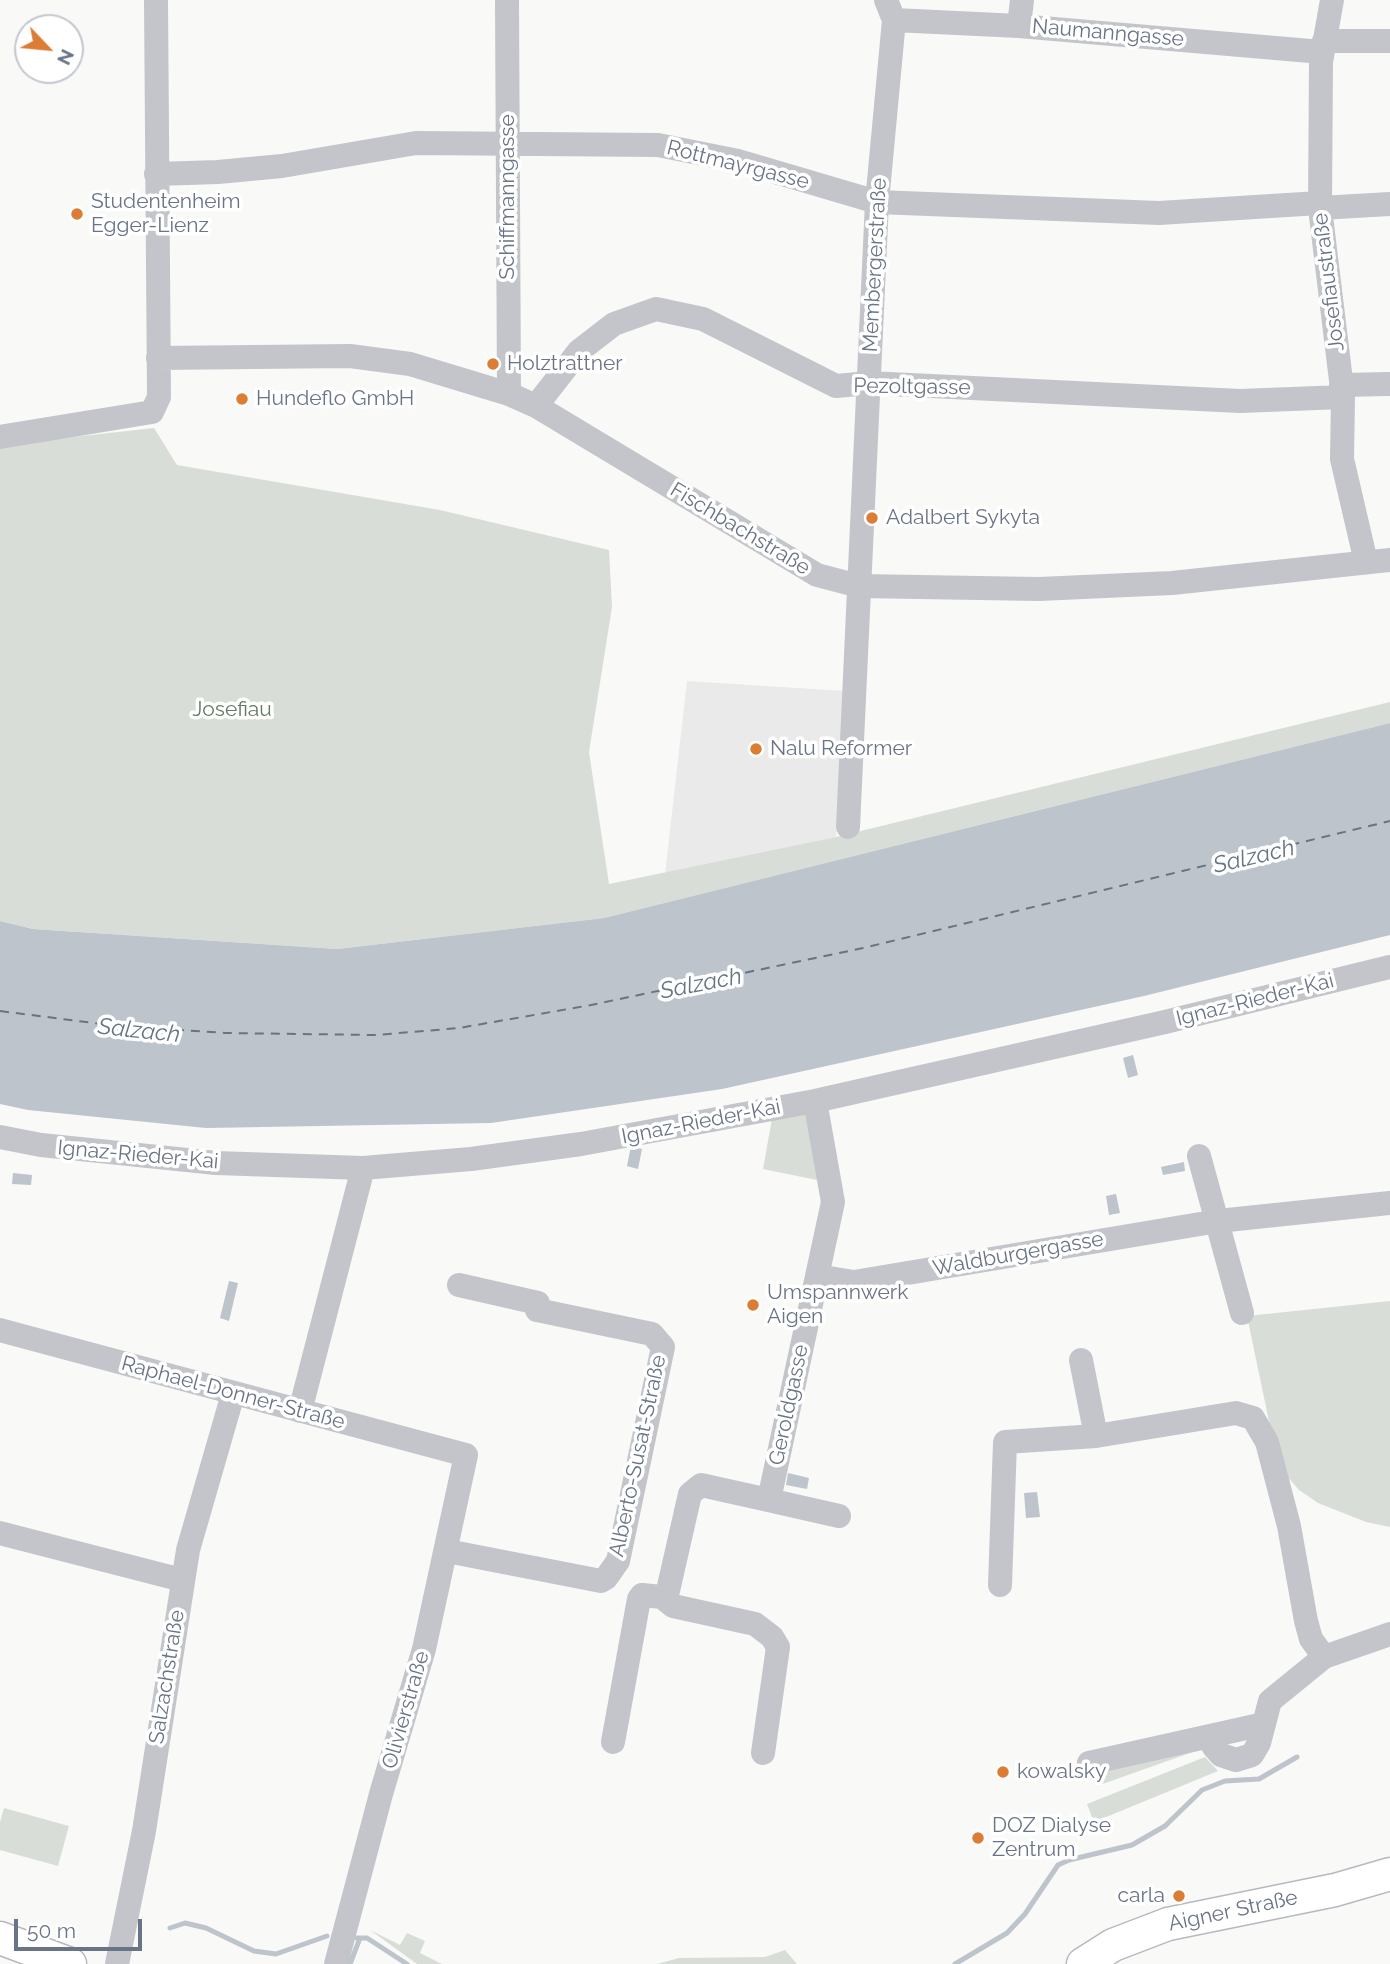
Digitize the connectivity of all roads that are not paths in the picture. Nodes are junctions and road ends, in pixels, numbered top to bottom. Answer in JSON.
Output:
{"nodes":[{"id":1,"x":156,"y":0,"type":"edge"},
{"id":2,"x":507,"y":0,"type":"edge"},
{"id":3,"x":1022,"y":0,"type":"edge"},
{"id":4,"x":1332,"y":0,"type":"edge"},
{"id":5,"x":890,"y":10,"type":"edge"},
{"id":6,"x":1019,"y":26,"type":"junction"},
{"id":7,"x":1390,"y":41,"type":"edge"},
{"id":8,"x":1323,"y":46,"type":"junction"},
{"id":9,"x":509,"y":142,"type":"junction"},
{"id":10,"x":156,"y":174,"type":"junction"},
{"id":11,"x":877,"y":202,"type":"junction"},
{"id":12,"x":1390,"y":204,"type":"edge"},
{"id":13,"x":1320,"y":205,"type":"junction"},
{"id":14,"x":158,"y":358,"type":"junction"},
{"id":15,"x":869,"y":383,"type":"junction"},
{"id":16,"x":1390,"y":384,"type":"edge"},
{"id":17,"x":1342,"y":391,"type":"junction"},
{"id":18,"x":509,"y":394,"type":"junction"},
{"id":19,"x":536,"y":407,"type":"junction"},
{"id":20,"x":0,"y":437,"type":"edge"},
{"id":21,"x":1378,"y":561,"type":"edge"},
{"id":22,"x":859,"y":586,"type":"junction"},
{"id":23,"x":848,"y":827,"type":"dead end"},
{"id":24,"x":1390,"y":967,"type":"edge"},
{"id":25,"x":816,"y":1101,"type":"junction"},
{"id":26,"x":0,"y":1138,"type":"edge"},
{"id":27,"x":1199,"y":1156,"type":"dead end"},
{"id":28,"x":363,"y":1168,"type":"junction"},
{"id":29,"x":1390,"y":1203,"type":"edge"},
{"id":30,"x":1219,"y":1221,"type":"junction"},
{"id":31,"x":817,"y":1276,"type":"junction"},
{"id":32,"x":460,"y":1285,"type":"dead end"},
{"id":33,"x":1242,"y":1313,"type":"dead end"},
{"id":34,"x":0,"y":1330,"type":"edge"},
{"id":35,"x":1082,"y":1360,"type":"dead end"},
{"id":36,"x":233,"y":1394,"type":"junction"},
{"id":37,"x":300,"y":1411,"type":"junction"},
{"id":38,"x":1096,"y":1436,"type":"junction"},
{"id":39,"x":466,"y":1454,"type":"joint"},
{"id":40,"x":764,"y":1499,"type":"junction"},
{"id":41,"x":839,"y":1517,"type":"dead end"},
{"id":42,"x":0,"y":1533,"type":"edge"},
{"id":43,"x":447,"y":1551,"type":"junction"},
{"id":44,"x":610,"y":1574,"type":"junction"},
{"id":45,"x":182,"y":1580,"type":"junction"},
{"id":46,"x":1000,"y":1585,"type":"dead end"},
{"id":47,"x":651,"y":1597,"type":"junction"},
{"id":48,"x":1390,"y":1634,"type":"edge"},
{"id":49,"x":1324,"y":1657,"type":"junction"},
{"id":50,"x":1264,"y":1724,"type":"junction"},
{"id":51,"x":613,"y":1742,"type":"dead end"},
{"id":52,"x":1213,"y":1746,"type":"dead end"},
{"id":53,"x":763,"y":1753,"type":"dead end"},
{"id":54,"x":1089,"y":1763,"type":"dead end"},
{"id":55,"x":1390,"y":1874,"type":"edge"},
{"id":56,"x":0,"y":1938,"type":"edge"},
{"id":57,"x":70,"y":1964,"type":"edge"},
{"id":58,"x":117,"y":1964,"type":"edge"},
{"id":59,"x":336,"y":1964,"type":"edge"},
{"id":60,"x":1083,"y":1964,"type":"edge"}],
"edges":[{"from":1,"to":10,"type":"street"},
{"from":2,"to":9,"type":"street","name":"Schiffmanngasse"},
{"from":3,"to":6,"type":"street"},
{"from":4,"to":8,"type":"street","name":"Josefiaustraße"},
{"from":5,"to":6,"type":"street","name":"Naumanngasse"},
{"from":5,"to":11,"type":"street","name":"Membergerstraße"},
{"from":6,"to":8,"type":"street","name":"Naumanngasse"},
{"from":7,"to":8,"type":"street","name":"Naumanngasse"},
{"from":8,"to":13,"type":"street","name":"Josefiaustraße"},
{"from":9,"to":10,"type":"street","name":"Rottmayrgasse"},
{"from":9,"to":11,"type":"street","name":"Rottmayrgasse"},
{"from":9,"to":18,"type":"street","name":"Schiffmanngasse"},
{"from":10,"to":14,"type":"street"},
{"from":11,"to":13,"type":"street","name":"Rottmayrgasse"},
{"from":11,"to":15,"type":"street","name":"Membergerstraße"},
{"from":12,"to":13,"type":"street","name":"Rottmayrgasse"},
{"from":13,"to":17,"type":"street","name":"Josefiaustraße"},
{"from":14,"to":18,"type":"street","name":"Fischbachstraße"},
{"from":14,"to":20,"type":"street"},
{"from":15,"to":17,"type":"street","name":"Pezoltgasse"},
{"from":15,"to":19,"type":"street","name":"Pezoltgasse"},
{"from":15,"to":22,"type":"street","name":"Membergerstraße"},
{"from":16,"to":17,"type":"street","name":"Pezoltgasse"},
{"from":17,"to":21,"type":"street","name":"Josefiaustraße"},
{"from":18,"to":19,"type":"street","name":"Fischbachstraße"},
{"from":19,"to":22,"type":"street","name":"Fischbachstraße"},
{"from":21,"to":22,"type":"street","name":"Fischbachstraße"},
{"from":22,"to":23,"type":"street","name":"Membergerstraße"},
{"from":24,"to":25,"type":"street","name":"Ignaz-Rieder-Kai"},
{"from":25,"to":28,"type":"street","name":"Ignaz-Rieder-Kai"},
{"from":25,"to":31,"type":"street","name":"Geroldgasse"},
{"from":26,"to":28,"type":"street","name":"Ignaz-Rieder-Kai"},
{"from":27,"to":30,"type":"street"},
{"from":28,"to":37,"type":"street"},
{"from":29,"to":30,"type":"street","name":"Waldburgergasse"},
{"from":30,"to":31,"type":"street","name":"Waldburgergasse"},
{"from":30,"to":33,"type":"street"},
{"from":31,"to":40,"type":"street","name":"Geroldgasse"},
{"from":32,"to":44,"type":"street","name":"Alberto-Susat-Straße"},
{"from":34,"to":36,"type":"street","name":"Raphael-Donner-Straße"},
{"from":35,"to":38,"type":"street"},
{"from":36,"to":37,"type":"street","name":"Raphael-Donner-Straße"},
{"from":36,"to":45,"type":"street","name":"Salzachstraße"},
{"from":37,"to":39,"type":"street","name":"Raphael-Donner-Straße"},
{"from":38,"to":46,"type":"street"},
{"from":38,"to":49,"type":"street"},
{"from":39,"to":43,"type":"street","name":"Olivierstraße"},
{"from":40,"to":41,"type":"street"},
{"from":40,"to":47,"type":"street"},
{"from":42,"to":45,"type":"street"},
{"from":43,"to":44,"type":"street","name":"Alberto-Susat-Straße"},
{"from":43,"to":59,"type":"street","name":"Olivierstraße"},
{"from":44,"to":47,"type":"street"},
{"from":45,"to":58,"type":"street","name":"Salzachstraße"},
{"from":47,"to":51,"type":"street"},
{"from":47,"to":53,"type":"street"},
{"from":48,"to":49,"type":"street"},
{"from":49,"to":50,"type":"street"},
{"from":50,"to":52,"type":"street"},
{"from":50,"to":54,"type":"street"},
{"from":55,"to":60,"type":"main road","name":"Aigner Straße"},
{"from":56,"to":57,"type":"main road"}]}
